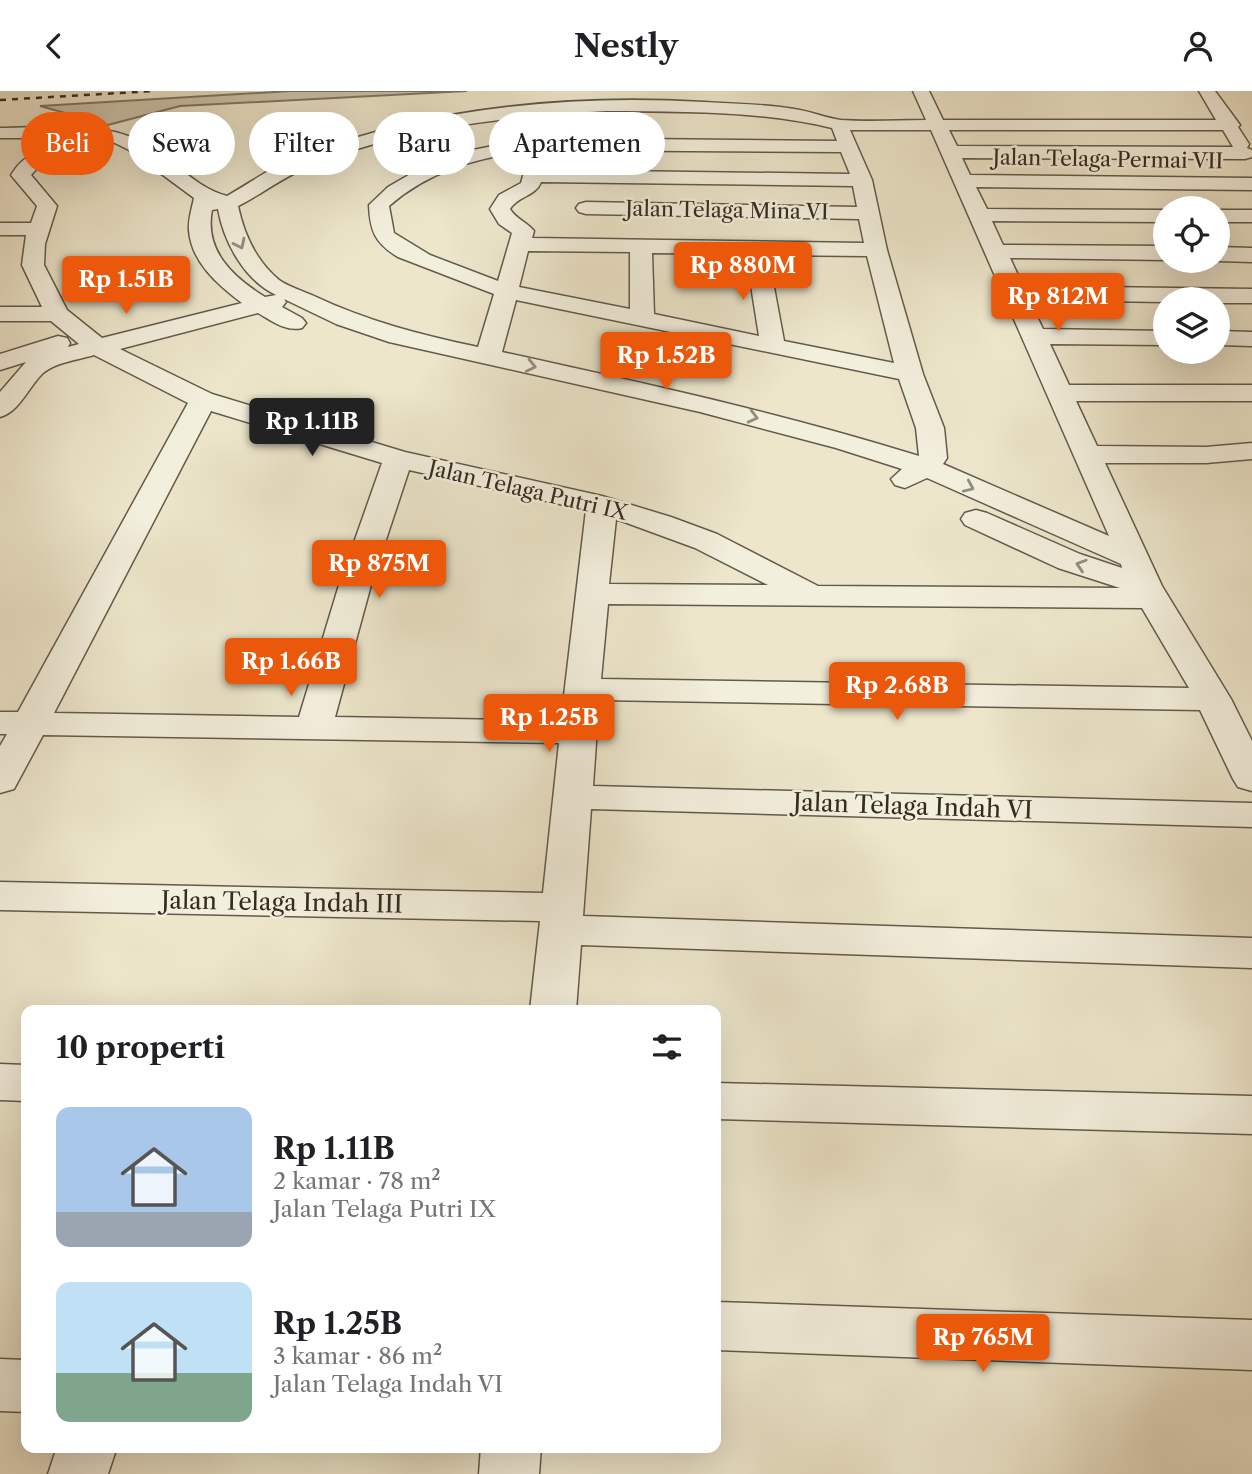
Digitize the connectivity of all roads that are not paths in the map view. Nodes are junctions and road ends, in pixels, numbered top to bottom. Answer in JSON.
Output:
{"nodes":[{"id":1,"x":1211,"y":95,"type":"edge"},
{"id":2,"x":928,"y":96,"type":"edge"},
{"id":3,"x":1186,"y":100,"type":"dead end"},
{"id":4,"x":547,"y":108,"type":"junction"},
{"id":5,"x":546,"y":112,"type":"edge"},
{"id":6,"x":934,"y":124,"type":"junction"},
{"id":7,"x":839,"y":125,"type":"junction"},
{"id":8,"x":1231,"y":125,"type":"junction"},
{"id":9,"x":0,"y":134,"type":"edge"},
{"id":10,"x":128,"y":142,"type":"edge"},
{"id":11,"x":665,"y":145,"type":"edge"},
{"id":12,"x":848,"y":147,"type":"junction"},
{"id":13,"x":949,"y":152,"type":"junction"},
{"id":14,"x":489,"y":153,"type":"edge"},
{"id":15,"x":1245,"y":153,"type":"junction"},
{"id":16,"x":22,"y":175,"type":"edge"},
{"id":17,"x":186,"y":175,"type":"edge"},
{"id":18,"x":532,"y":176,"type":"joint"},
{"id":19,"x":591,"y":177,"type":"junction"},
{"id":20,"x":862,"y":180,"type":"junction"},
{"id":21,"x":965,"y":181,"type":"junction"},
{"id":22,"x":1252,"y":184,"type":"edge"},
{"id":23,"x":213,"y":191,"type":"junction"},
{"id":24,"x":1252,"y":192,"type":"edge"},
{"id":25,"x":586,"y":208,"type":"junction"},
{"id":26,"x":868,"y":213,"type":"junction"},
{"id":27,"x":978,"y":215,"type":"junction"},
{"id":28,"x":1153,"y":216,"type":"edge"},
{"id":29,"x":1230,"y":216,"type":"edge"},
{"id":30,"x":1252,"y":216,"type":"edge"},
{"id":31,"x":0,"y":229,"type":"edge"},
{"id":32,"x":39,"y":229,"type":"junction"},
{"id":33,"x":520,"y":244,"type":"junction"},
{"id":34,"x":579,"y":246,"type":"junction"},
{"id":35,"x":641,"y":247,"type":"junction"},
{"id":36,"x":756,"y":249,"type":"junction"},
{"id":37,"x":876,"y":250,"type":"junction"},
{"id":38,"x":996,"y":251,"type":"junction"},
{"id":39,"x":1153,"y":254,"type":"edge"},
{"id":40,"x":1230,"y":254,"type":"edge"},
{"id":41,"x":1252,"y":255,"type":"edge"},
{"id":42,"x":506,"y":291,"type":"junction"},
{"id":43,"x":1015,"y":293,"type":"junction"},
{"id":44,"x":268,"y":295,"type":"junction"},
{"id":45,"x":1252,"y":296,"type":"edge"},
{"id":46,"x":0,"y":314,"type":"edge"},
{"id":47,"x":57,"y":314,"type":"junction"},
{"id":48,"x":642,"y":319,"type":"junction"},
{"id":49,"x":1034,"y":336,"type":"junction"},
{"id":50,"x":1153,"y":338,"type":"edge"},
{"id":51,"x":1230,"y":338,"type":"edge"},
{"id":52,"x":1252,"y":339,"type":"edge"},
{"id":53,"x":90,"y":342,"type":"junction"},
{"id":54,"x":773,"y":347,"type":"junction"},
{"id":55,"x":488,"y":357,"type":"junction"},
{"id":56,"x":0,"y":362,"type":"edge"},
{"id":57,"x":910,"y":374,"type":"junction"},
{"id":58,"x":1059,"y":393,"type":"junction"},
{"id":59,"x":1252,"y":393,"type":"edge"},
{"id":60,"x":203,"y":400,"type":"junction"},
{"id":61,"x":0,"y":409,"type":"edge"},
{"id":62,"x":1252,"y":451,"type":"edge"},
{"id":63,"x":1087,"y":454,"type":"junction"},
{"id":64,"x":398,"y":459,"type":"junction"},
{"id":65,"x":915,"y":482,"type":"junction"},
{"id":66,"x":602,"y":505,"type":"junction"},
{"id":67,"x":957,"y":510,"type":"dead end"},
{"id":68,"x":1133,"y":558,"type":"junction"},
{"id":69,"x":1150,"y":592,"type":"junction"},
{"id":70,"x":594,"y":594,"type":"junction"},
{"id":71,"x":813,"y":596,"type":"junction"},
{"id":72,"x":582,"y":689,"type":"junction"},
{"id":73,"x":1213,"y":699,"type":"junction"},
{"id":74,"x":15,"y":723,"type":"edge"},
{"id":75,"x":314,"y":728,"type":"junction"},
{"id":76,"x":580,"y":732,"type":"junction"},
{"id":77,"x":1252,"y":779,"type":"edge"},
{"id":78,"x":0,"y":781,"type":"edge"},
{"id":79,"x":574,"y":797,"type":"junction"},
{"id":80,"x":1252,"y":815,"type":"edge"},
{"id":81,"x":0,"y":897,"type":"edge"},
{"id":82,"x":562,"y":919,"type":"junction"},
{"id":83,"x":1252,"y":953,"type":"edge"},
{"id":84,"x":554,"y":1005,"type":"edge"},
{"id":85,"x":0,"y":1082,"type":"edge"},
{"id":86,"x":21,"y":1083,"type":"edge"},
{"id":87,"x":721,"y":1101,"type":"edge"},
{"id":88,"x":1252,"y":1115,"type":"edge"},
{"id":89,"x":721,"y":1326,"type":"edge"},
{"id":90,"x":1252,"y":1345,"type":"edge"},
{"id":91,"x":0,"y":1385,"type":"edge"},
{"id":92,"x":21,"y":1386,"type":"edge"},
{"id":93,"x":84,"y":1453,"type":"edge"},
{"id":94,"x":511,"y":1453,"type":"edge"},
{"id":95,"x":78,"y":1474,"type":"edge"},
{"id":96,"x":509,"y":1474,"type":"edge"}],
"edges":[{"from":1,"to":3,"type":"street"},
{"from":1,"to":8,"type":"street"},
{"from":2,"to":6,"type":"street"},
{"from":4,"to":5,"type":"street"},
{"from":4,"to":7,"type":"street"},
{"from":4,"to":23,"type":"street"},
{"from":6,"to":7,"type":"street"},
{"from":6,"to":8,"type":"street"},
{"from":6,"to":13,"type":"street"},
{"from":7,"to":12,"type":"street"},
{"from":8,"to":15,"type":"street"},
{"from":9,"to":10,"type":"street"},
{"from":11,"to":12,"type":"street"},
{"from":12,"to":20,"type":"street"},
{"from":13,"to":15,"type":"street"},
{"from":13,"to":21,"type":"street"},
{"from":14,"to":42,"type":"street"},
{"from":15,"to":22,"type":"street"},
{"from":16,"to":32,"type":"street","name":"Jalan Telaga Putri IX"},
{"from":17,"to":23,"type":"street"},
{"from":18,"to":19,"type":"street"},
{"from":18,"to":33,"type":"street"},
{"from":19,"to":20,"type":"street"},
{"from":19,"to":25,"type":"street"},
{"from":20,"to":26,"type":"street"},
{"from":21,"to":22,"type":"street","name":"Jalan Telaga Permai VII"},
{"from":21,"to":27,"type":"street"},
{"from":22,"to":24,"type":"street"},
{"from":23,"to":44,"type":"street"},
{"from":25,"to":26,"type":"street","name":"Jalan Telaga Mina VI"},
{"from":25,"to":34,"type":"street"},
{"from":26,"to":37,"type":"street"},
{"from":27,"to":28,"type":"street"},
{"from":27,"to":38,"type":"street"},
{"from":29,"to":30,"type":"street"},
{"from":31,"to":32,"type":"street"},
{"from":32,"to":47,"type":"street","name":"Jalan Telaga Putri IX"},
{"from":33,"to":34,"type":"street"},
{"from":33,"to":42,"type":"street"},
{"from":34,"to":35,"type":"street"},
{"from":35,"to":36,"type":"street"},
{"from":35,"to":48,"type":"street"},
{"from":36,"to":37,"type":"street"},
{"from":36,"to":54,"type":"street"},
{"from":37,"to":57,"type":"street"},
{"from":38,"to":39,"type":"street"},
{"from":38,"to":43,"type":"street"},
{"from":40,"to":41,"type":"street"},
{"from":42,"to":48,"type":"street"},
{"from":42,"to":55,"type":"street"},
{"from":43,"to":45,"type":"street"},
{"from":43,"to":49,"type":"street"},
{"from":44,"to":53,"type":"street"},
{"from":44,"to":55,"type":"street"},
{"from":44,"to":65,"type":"street"},
{"from":46,"to":47,"type":"street"},
{"from":47,"to":53,"type":"street","name":"Jalan Telaga Putri IX"},
{"from":48,"to":54,"type":"street"},
{"from":49,"to":50,"type":"street"},
{"from":49,"to":58,"type":"street"},
{"from":51,"to":52,"type":"street"},
{"from":53,"to":56,"type":"street"},
{"from":53,"to":60,"type":"street","name":"Jalan Telaga Putri IX"},
{"from":53,"to":61,"type":"street"},
{"from":54,"to":57,"type":"street"},
{"from":55,"to":65,"type":"street","one_way":true},
{"from":57,"to":65,"type":"street"},
{"from":58,"to":59,"type":"street"},
{"from":58,"to":63,"type":"street"},
{"from":60,"to":64,"type":"street","name":"Jalan Telaga Putri IX"},
{"from":60,"to":74,"type":"street"},
{"from":62,"to":63,"type":"street"},
{"from":63,"to":68,"type":"street"},
{"from":64,"to":66,"type":"street","name":"Jalan Telaga Putri IX"},
{"from":64,"to":75,"type":"street"},
{"from":65,"to":68,"type":"street","one_way":true},
{"from":66,"to":70,"type":"street"},
{"from":66,"to":71,"type":"street","name":"Jalan Telaga Putri IX"},
{"from":69,"to":67,"type":"street","one_way":true},
{"from":68,"to":69,"type":"street"},
{"from":69,"to":71,"type":"street"},
{"from":69,"to":73,"type":"street"},
{"from":70,"to":71,"type":"street"},
{"from":70,"to":72,"type":"street"},
{"from":72,"to":73,"type":"street"},
{"from":72,"to":76,"type":"street"},
{"from":73,"to":77,"type":"street"},
{"from":74,"to":75,"type":"street"},
{"from":74,"to":78,"type":"street"},
{"from":75,"to":76,"type":"street"},
{"from":76,"to":79,"type":"street"},
{"from":79,"to":80,"type":"street","name":"Jalan Telaga Indah VI"},
{"from":79,"to":82,"type":"street"},
{"from":81,"to":82,"type":"street","name":"Jalan Telaga Indah III"},
{"from":82,"to":83,"type":"street","name":"Jalan Telaga Indah III"},
{"from":82,"to":84,"type":"street"},
{"from":85,"to":86,"type":"street"},
{"from":87,"to":88,"type":"street"},
{"from":89,"to":90,"type":"street"},
{"from":91,"to":92,"type":"street"},
{"from":93,"to":95,"type":"street"},
{"from":94,"to":96,"type":"street"}]}
